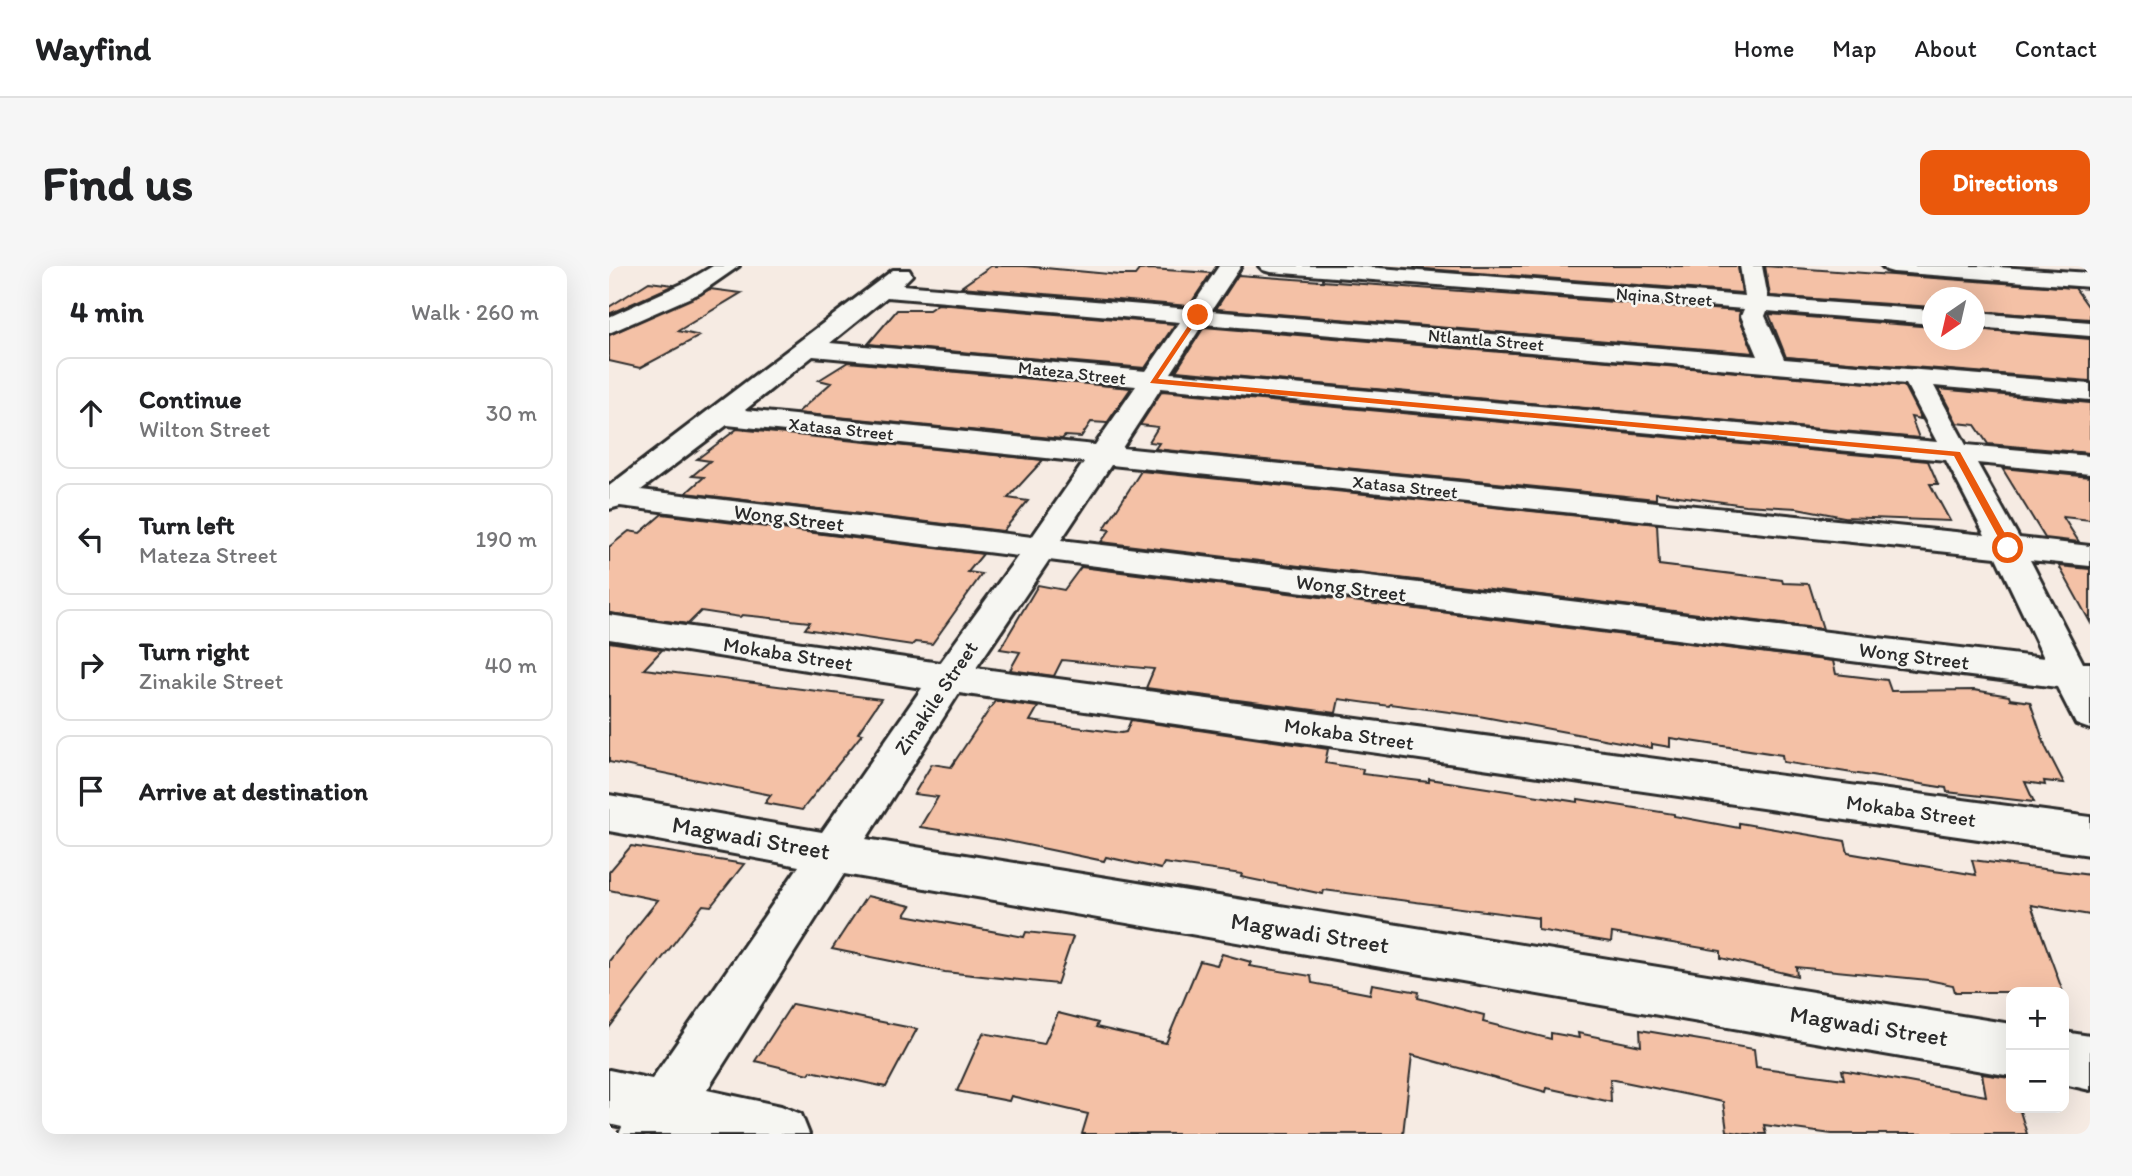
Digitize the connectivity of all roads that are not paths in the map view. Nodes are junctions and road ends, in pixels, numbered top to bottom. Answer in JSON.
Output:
{"nodes":[{"id":1,"x":729,"y":266,"type":"edge"},
{"id":2,"x":912,"y":266,"type":"edge"},
{"id":3,"x":1230,"y":266,"type":"edge"},
{"id":4,"x":1270,"y":266,"type":"edge"},
{"id":5,"x":1751,"y":266,"type":"edge"},
{"id":6,"x":1893,"y":266,"type":"edge"},
{"id":7,"x":2090,"y":280,"type":"edge"},
{"id":8,"x":882,"y":290,"type":"junction"},
{"id":9,"x":1758,"y":304,"type":"junction"},
{"id":10,"x":1198,"y":315,"type":"junction"},
{"id":11,"x":1922,"y":316,"type":"edge"},
{"id":12,"x":1985,"y":321,"type":"edge"},
{"id":13,"x":609,"y":326,"type":"edge"},
{"id":14,"x":2090,"y":329,"type":"edge"},
{"id":15,"x":808,"y":348,"type":"junction"},
{"id":16,"x":1774,"y":365,"type":"junction"},
{"id":17,"x":1916,"y":378,"type":"junction"},
{"id":18,"x":1153,"y":381,"type":"junction"},
{"id":19,"x":2090,"y":392,"type":"edge"},
{"id":20,"x":721,"y":416,"type":"junction"},
{"id":21,"x":1957,"y":454,"type":"junction"},
{"id":22,"x":1101,"y":457,"type":"junction"},
{"id":23,"x":2090,"y":466,"type":"edge"},
{"id":24,"x":611,"y":498,"type":"edge"},
{"id":25,"x":2008,"y":548,"type":"junction"},
{"id":26,"x":1039,"y":550,"type":"junction"},
{"id":27,"x":2090,"y":556,"type":"edge"},
{"id":28,"x":609,"y":627,"type":"edge"},
{"id":29,"x":2081,"y":676,"type":"edge"},
{"id":30,"x":949,"y":678,"type":"junction"},
{"id":31,"x":2090,"y":714,"type":"edge"},
{"id":32,"x":609,"y":813,"type":"edge"},
{"id":33,"x":2090,"y":836,"type":"edge"},
{"id":34,"x":832,"y":853,"type":"junction"},
{"id":35,"x":2006,"y":1049,"type":"edge"},
{"id":36,"x":2069,"y":1059,"type":"edge"},
{"id":37,"x":2090,"y":1063,"type":"edge"},
{"id":38,"x":609,"y":1097,"type":"edge"},
{"id":39,"x":655,"y":1122,"type":"edge"},
{"id":40,"x":781,"y":1134,"type":"edge"}],
"edges":[{"from":1,"to":13,"type":"street"},
{"from":2,"to":8,"type":"street"},
{"from":3,"to":10,"type":"street","name":"Zinakile Street"},
{"from":4,"to":9,"type":"street","name":"Nqina Street"},
{"from":5,"to":9,"type":"street"},
{"from":6,"to":7,"type":"street"},
{"from":8,"to":10,"type":"street","name":"Ntlantla Street"},
{"from":8,"to":15,"type":"street"},
{"from":9,"to":11,"type":"street","name":"Nqina Street"},
{"from":9,"to":16,"type":"street"},
{"from":10,"to":16,"type":"street","name":"Ntlantla Street"},
{"from":10,"to":18,"type":"street","name":"Zinakile Street"},
{"from":12,"to":14,"type":"street"},
{"from":15,"to":18,"type":"street","name":"Mateza Street"},
{"from":15,"to":20,"type":"street"},
{"from":16,"to":17,"type":"street","name":"Ntlantla Street"},
{"from":17,"to":19,"type":"street","name":"Ntlantla Street"},
{"from":17,"to":21,"type":"street"},
{"from":18,"to":21,"type":"street","name":"Mateza Street"},
{"from":18,"to":22,"type":"street","name":"Zinakile Street"},
{"from":20,"to":22,"type":"street","name":"Xatasa Street"},
{"from":20,"to":24,"type":"street"},
{"from":21,"to":23,"type":"street","name":"Mateza Street"},
{"from":21,"to":25,"type":"street"},
{"from":22,"to":25,"type":"street","name":"Xatasa Street"},
{"from":22,"to":26,"type":"street","name":"Zinakile Street"},
{"from":24,"to":26,"type":"street","name":"Wong Street"},
{"from":25,"to":27,"type":"street","name":"Xatasa Street"},
{"from":25,"to":29,"type":"street"},
{"from":26,"to":29,"type":"street","name":"Wong Street"},
{"from":26,"to":30,"type":"street","name":"Zinakile Street"},
{"from":28,"to":30,"type":"street","name":"Mokaba Street"},
{"from":29,"to":31,"type":"street"},
{"from":30,"to":33,"type":"street","name":"Mokaba Street"},
{"from":30,"to":34,"type":"street","name":"Zinakile Street"},
{"from":32,"to":34,"type":"street","name":"Magwadi Street"},
{"from":34,"to":35,"type":"street","name":"Magwadi Street"},
{"from":34,"to":39,"type":"street","name":"Zinakile Street"},
{"from":36,"to":37,"type":"street"},
{"from":38,"to":39,"type":"street"},
{"from":39,"to":40,"type":"street"}]}
